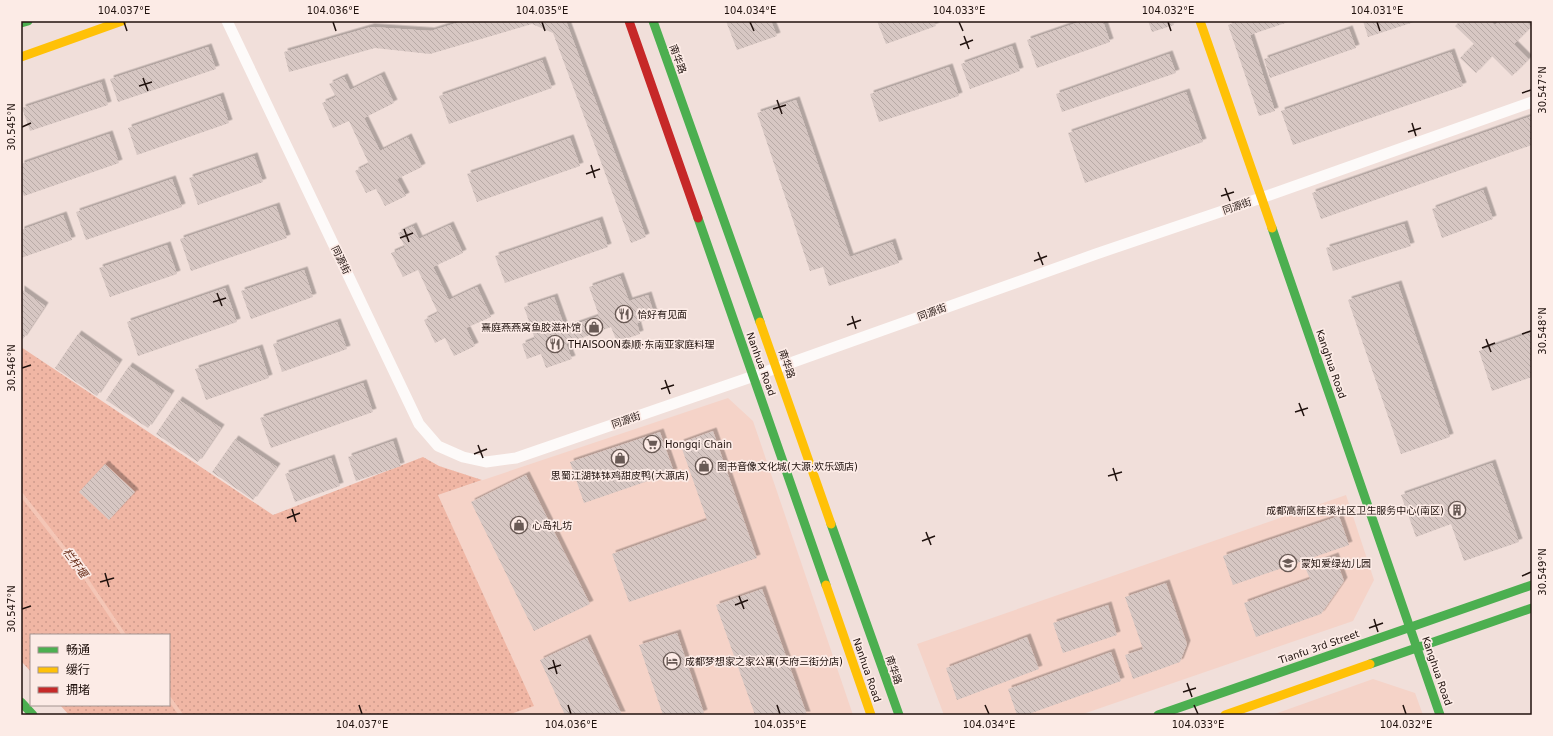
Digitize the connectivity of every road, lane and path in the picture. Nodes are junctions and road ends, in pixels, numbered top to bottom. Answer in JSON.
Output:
{"nodes":[{"id":1,"x":28,"y":21,"type":"edge"},
{"id":2,"x":122,"y":21,"type":"edge"},
{"id":3,"x":226,"y":21,"type":"edge"},
{"id":4,"x":629,"y":21,"type":"edge"},
{"id":5,"x":653,"y":21,"type":"edge"},
{"id":6,"x":1200,"y":21,"type":"edge"},
{"id":7,"x":21,"y":23,"type":"edge"},
{"id":8,"x":21,"y":57,"type":"edge"},
{"id":9,"x":1532,"y":102,"type":"edge"},
{"id":10,"x":1261,"y":198,"type":"junction"},
{"id":11,"x":777,"y":368,"type":"junction"},
{"id":12,"x":754,"y":376,"type":"junction"},
{"id":13,"x":1532,"y":585,"type":"edge"},
{"id":14,"x":1532,"y":608,"type":"edge"},
{"id":15,"x":1410,"y":627,"type":"junction"},
{"id":16,"x":1417,"y":648,"type":"junction"},
{"id":17,"x":21,"y":702,"type":"edge"},
{"id":18,"x":33,"y":715,"type":"edge"},
{"id":19,"x":871,"y":715,"type":"edge"},
{"id":20,"x":898,"y":715,"type":"edge"},
{"id":21,"x":1158,"y":715,"type":"edge"},
{"id":22,"x":1225,"y":715,"type":"edge"},
{"id":23,"x":1440,"y":715,"type":"edge"}],
"edges":[{"from":1,"to":7,"type":"main road"},
{"from":2,"to":8,"type":"main road"},
{"from":3,"to":12,"type":"street","name":"同源街"},
{"from":4,"to":12,"type":"main road","name":"Nanhua Road"},
{"from":5,"to":11,"type":"main road","name":"南华路"},
{"from":6,"to":10,"type":"main road","name":"Kanghua Road"},
{"from":9,"to":10,"type":"street","name":"同源街"},
{"from":10,"to":11,"type":"street","name":"同源街"},
{"from":10,"to":15,"type":"main road","name":"Kanghua Road"},
{"from":11,"to":12,"type":"street","name":"同源街"},
{"from":11,"to":20,"type":"main road","name":"南华路"},
{"from":12,"to":19,"type":"main road","name":"Nanhua Road"},
{"from":13,"to":15,"type":"main road","name":"Tianfu 3rd Street"},
{"from":14,"to":16,"type":"main road"},
{"from":15,"to":16,"type":"main road","name":"Kanghua Road"},
{"from":15,"to":21,"type":"main road","name":"Tianfu 3rd Street"},
{"from":16,"to":22,"type":"main road"},
{"from":16,"to":23,"type":"main road","name":"Kanghua Road"},
{"from":17,"to":18,"type":"main road"}]}
